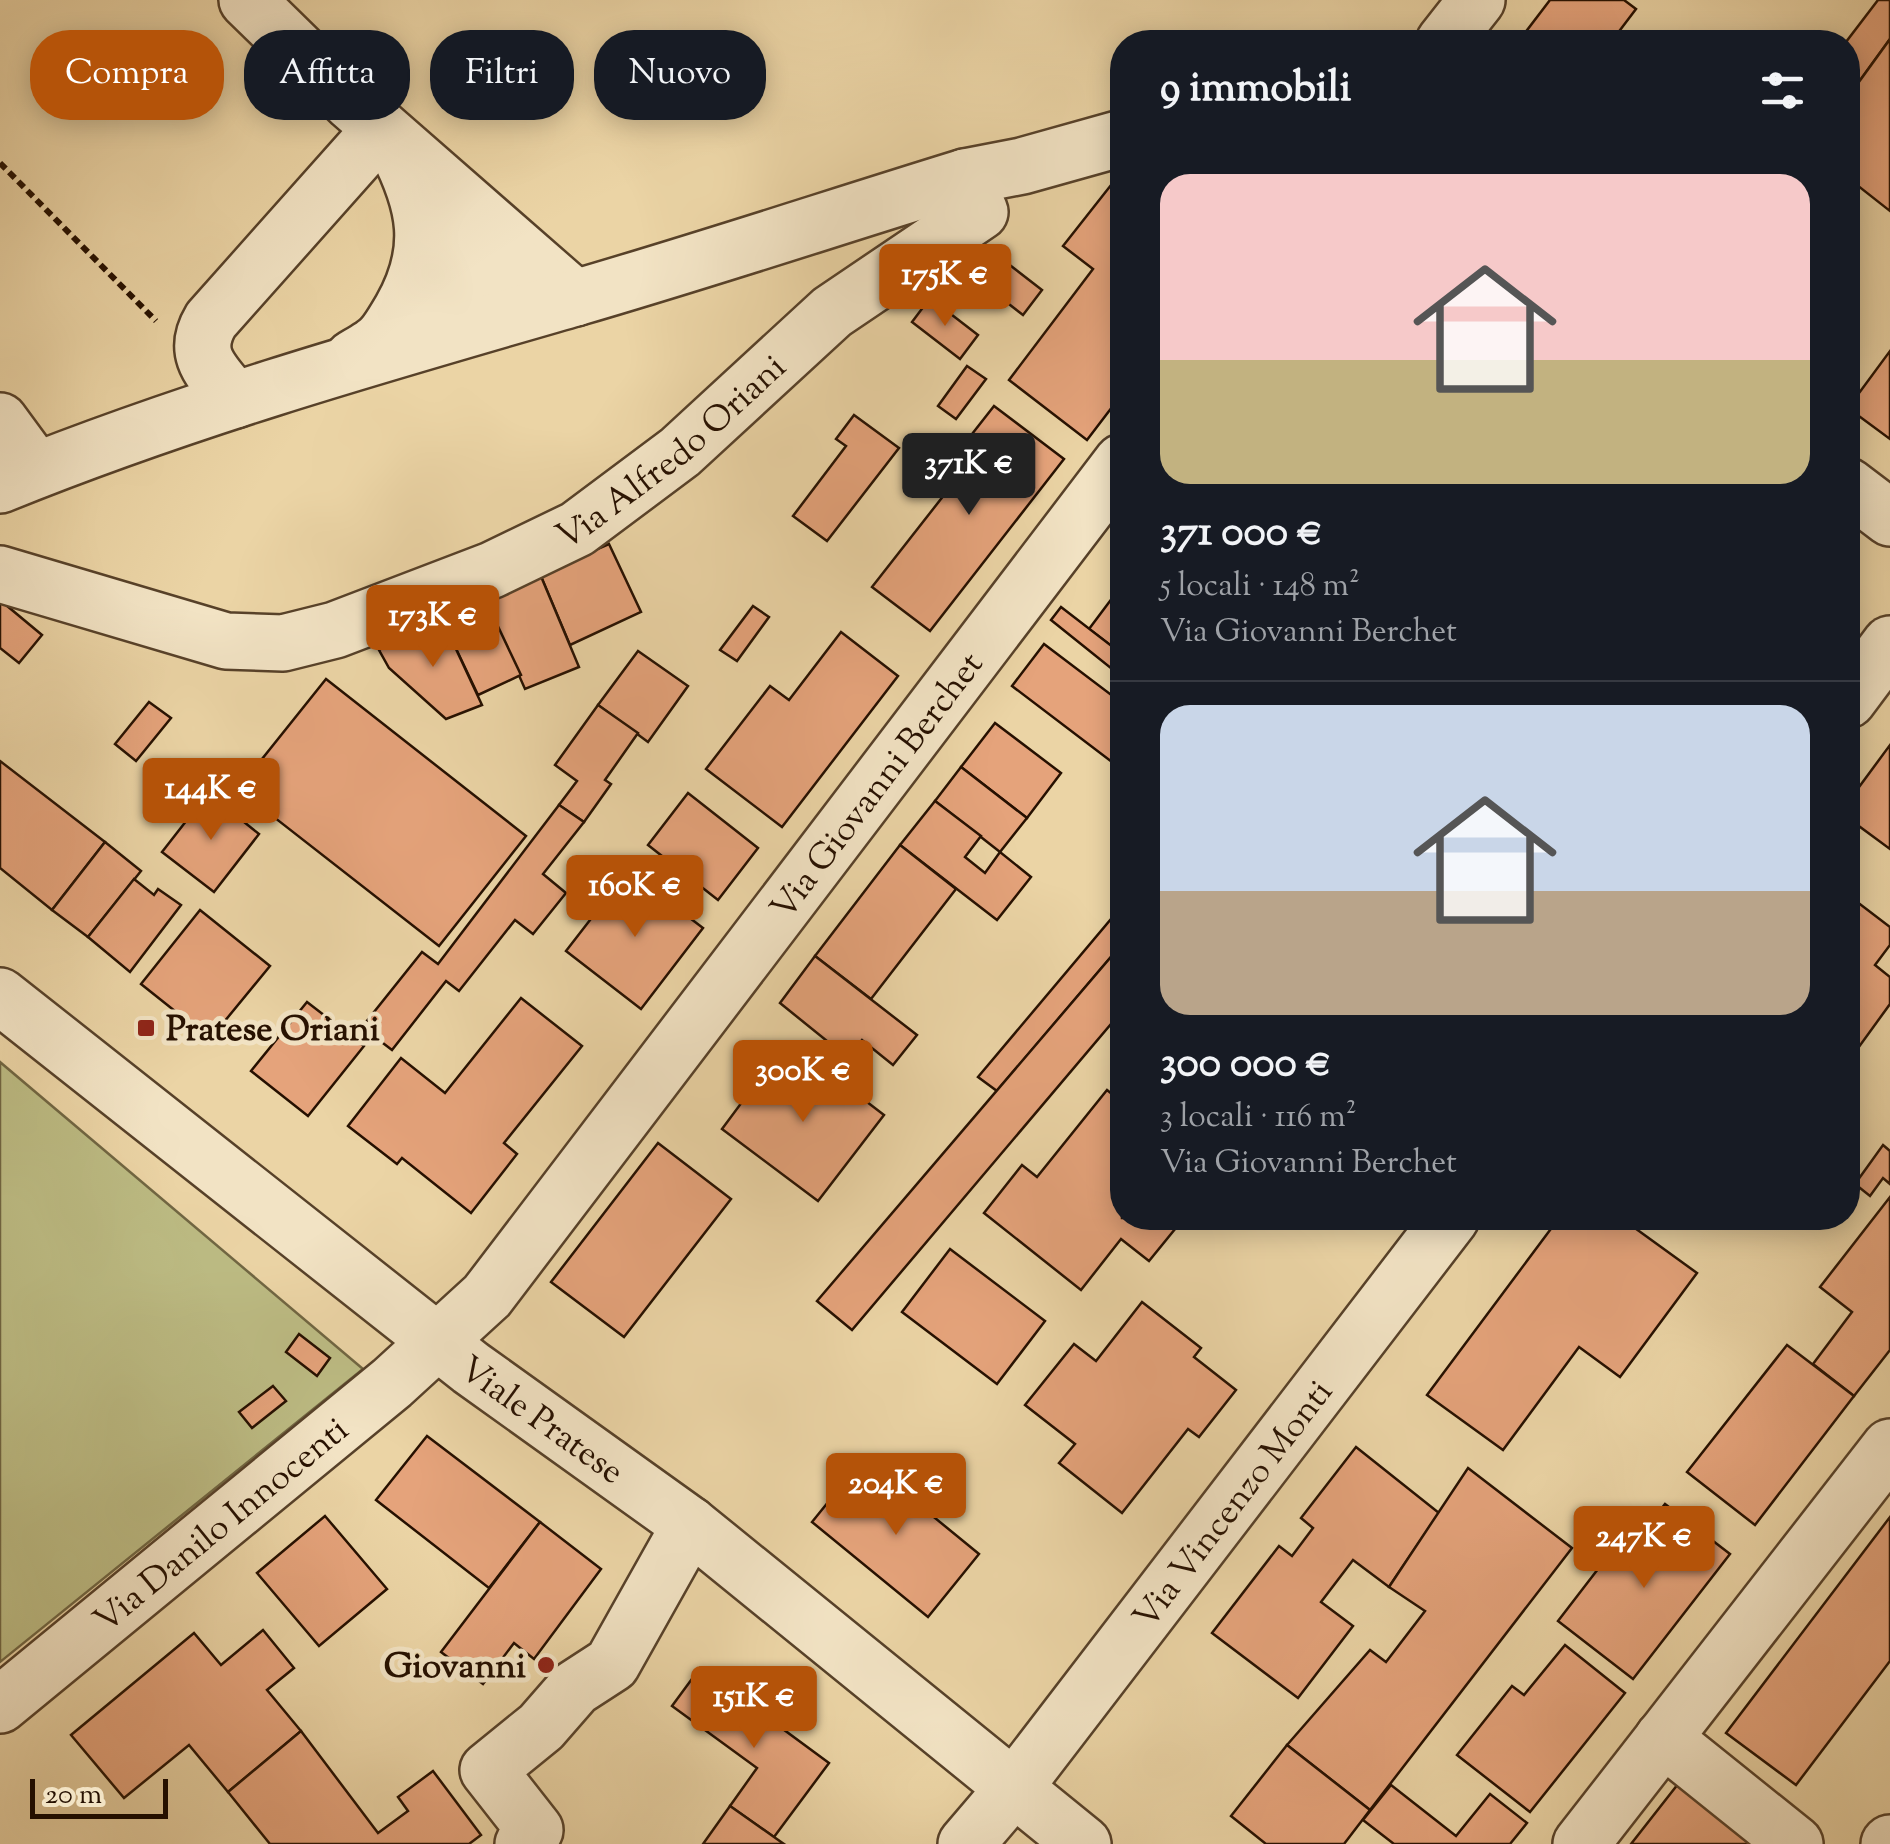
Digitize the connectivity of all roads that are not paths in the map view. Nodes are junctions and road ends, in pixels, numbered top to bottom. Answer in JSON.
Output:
{"nodes":[{"id":1,"x":248,"y":0,"type":"edge"},
{"id":2,"x":1477,"y":0,"type":"edge"},
{"id":3,"x":1453,"y":30,"type":"edge"},
{"id":4,"x":387,"y":135,"type":"junction"},
{"id":5,"x":1110,"y":141,"type":"edge"},
{"id":6,"x":965,"y":177,"type":"junction"},
{"id":7,"x":556,"y":290,"type":"junction"},
{"id":8,"x":336,"y":367,"type":"junction"},
{"id":9,"x":235,"y":400,"type":"junction"},
{"id":10,"x":0,"y":421,"type":"edge"},
{"id":11,"x":18,"y":478,"type":"edge"},
{"id":12,"x":1110,"y":478,"type":"edge"},
{"id":13,"x":1860,"y":495,"type":"edge"},
{"id":14,"x":1890,"y":518,"type":"edge"},
{"id":15,"x":0,"y":574,"type":"edge"},
{"id":16,"x":1890,"y":644,"type":"edge"},
{"id":17,"x":1860,"y":684,"type":"edge"},
{"id":18,"x":0,"y":996,"type":"edge"},
{"id":19,"x":1442,"y":1230,"type":"edge"},
{"id":20,"x":440,"y":1342,"type":"junction"},
{"id":21,"x":1890,"y":1447,"type":"edge"},
{"id":22,"x":690,"y":1525,"type":"junction"},
{"id":23,"x":0,"y":1705,"type":"edge"},
{"id":24,"x":1663,"y":1738,"type":"junction"},
{"id":25,"x":1014,"y":1789,"type":"junction"},
{"id":26,"x":523,"y":1844,"type":"edge"},
{"id":27,"x":966,"y":1844,"type":"edge"},
{"id":28,"x":1083,"y":1844,"type":"edge"},
{"id":29,"x":1581,"y":1844,"type":"edge"},
{"id":30,"x":1795,"y":1844,"type":"edge"}],
"edges":[{"from":1,"to":4,"type":"street"},
{"from":2,"to":3,"type":"street"},
{"from":4,"to":7,"type":"street"},
{"from":4,"to":8,"type":"street"},
{"from":4,"to":9,"type":"street"},
{"from":5,"to":6,"type":"street"},
{"from":6,"to":7,"type":"street"},
{"from":6,"to":15,"type":"street","name":"Via Alfredo Oriani"},
{"from":7,"to":8,"type":"street"},
{"from":8,"to":9,"type":"street"},
{"from":9,"to":11,"type":"street"},
{"from":10,"to":11,"type":"street"},
{"from":12,"to":20,"type":"street","name":"Via Giovanni Berchet"},
{"from":13,"to":14,"type":"street"},
{"from":16,"to":17,"type":"street"},
{"from":18,"to":20,"type":"street","name":"Viale Pratese"},
{"from":19,"to":25,"type":"street","name":"Via Vincenzo Monti"},
{"from":20,"to":22,"type":"street","name":"Viale Pratese"},
{"from":20,"to":23,"type":"street","name":"Via Danilo Innocenti"},
{"from":21,"to":24,"type":"street"},
{"from":22,"to":25,"type":"street","name":"Viale Pratese"},
{"from":22,"to":26,"type":"street"},
{"from":24,"to":29,"type":"street"},
{"from":24,"to":30,"type":"street"},
{"from":25,"to":27,"type":"street","name":"Via Vincenzo Monti"},
{"from":25,"to":28,"type":"street","name":"Viale Pratese"}]}
